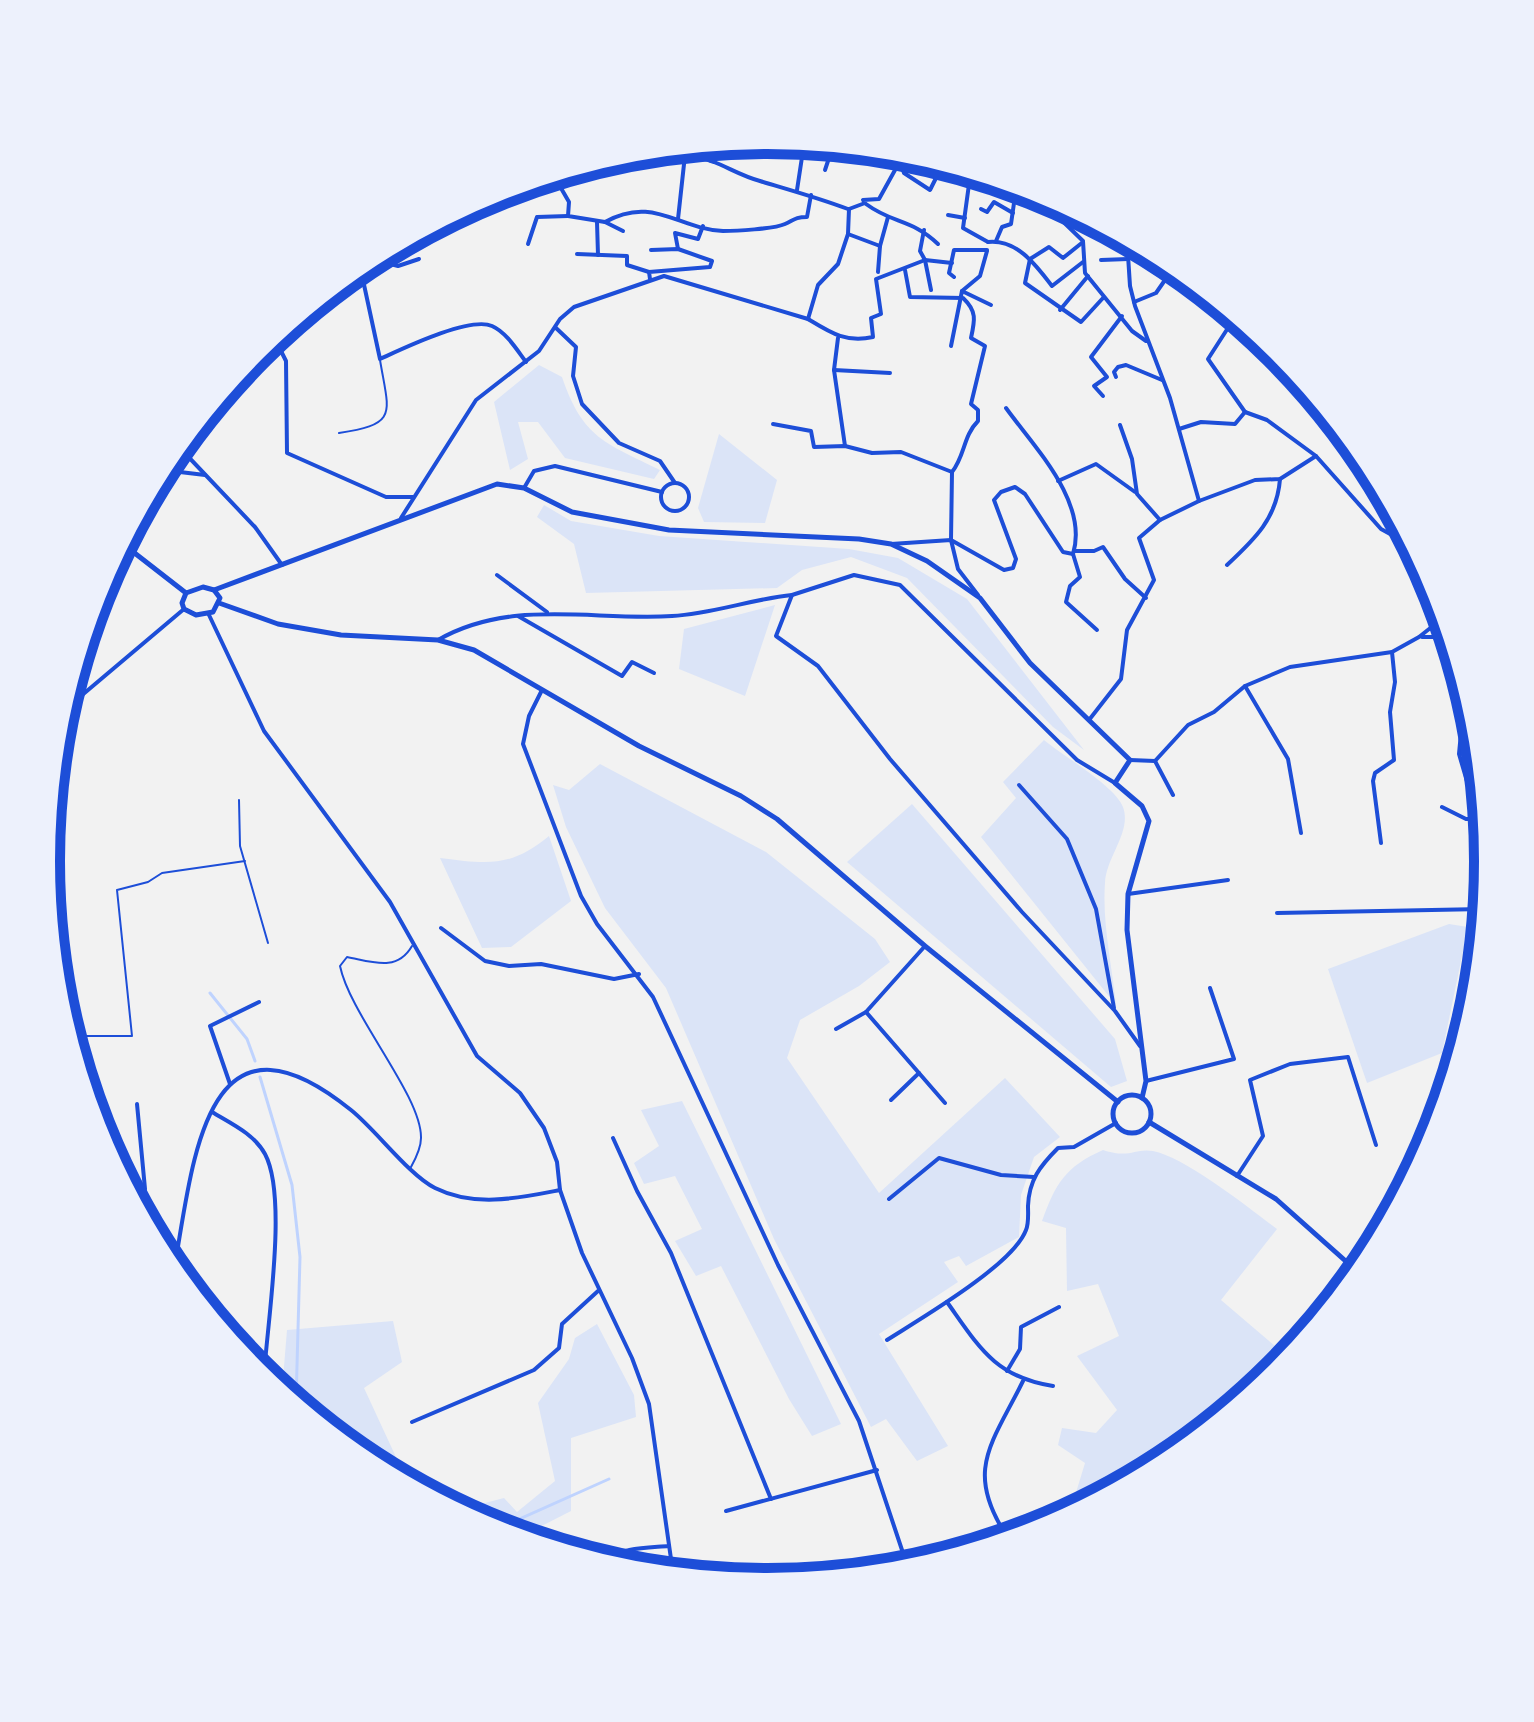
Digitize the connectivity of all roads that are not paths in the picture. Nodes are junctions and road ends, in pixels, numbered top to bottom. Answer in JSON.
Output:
{"nodes":[{"id":1,"x":802,"y":156,"type":"edge"},
{"id":2,"x":712,"y":157,"type":"edge"},
{"id":3,"x":829,"y":157,"type":"edge"},
{"id":4,"x":698,"y":158,"type":"edge"},
{"id":5,"x":685,"y":159,"type":"edge"},
{"id":6,"x":711,"y":161,"type":"junction"},
{"id":7,"x":897,"y":167,"type":"edge"},
{"id":8,"x":902,"y":168,"type":"edge"},
{"id":9,"x":825,"y":170,"type":"dead end"},
{"id":10,"x":937,"y":175,"type":"edge"},
{"id":11,"x":944,"y":177,"type":"edge"},
{"id":12,"x":954,"y":181,"type":"dead end"},
{"id":13,"x":971,"y":185,"type":"edge"},
{"id":14,"x":560,"y":186,"type":"edge"},
{"id":15,"x":797,"y":190,"type":"junction"},
{"id":16,"x":811,"y":195,"type":"junction"},
{"id":17,"x":1015,"y":200,"type":"edge"},
{"id":18,"x":865,"y":203,"type":"junction"},
{"id":19,"x":849,"y":209,"type":"junction"},
{"id":20,"x":981,"y":209,"type":"dead end"},
{"id":21,"x":1013,"y":213,"type":"junction"},
{"id":22,"x":948,"y":215,"type":"dead end"},
{"id":23,"x":568,"y":216,"type":"junction"},
{"id":24,"x":888,"y":217,"type":"junction"},
{"id":25,"x":1059,"y":217,"type":"edge"},
{"id":26,"x":965,"y":218,"type":"junction"},
{"id":27,"x":678,"y":219,"type":"junction"},
{"id":28,"x":597,"y":222,"type":"junction"},
{"id":29,"x":605,"y":222,"type":"junction"},
{"id":30,"x":703,"y":226,"type":"junction"},
{"id":31,"x":924,"y":230,"type":"junction"},
{"id":32,"x":623,"y":231,"type":"dead end"},
{"id":33,"x":848,"y":234,"type":"junction"},
{"id":34,"x":974,"y":235,"type":"junction"},
{"id":35,"x":996,"y":241,"type":"junction"},
{"id":36,"x":1083,"y":241,"type":"junction"},
{"id":37,"x":988,"y":242,"type":"junction"},
{"id":38,"x":528,"y":244,"type":"dead end"},
{"id":39,"x":938,"y":244,"type":"dead end"},
{"id":40,"x":880,"y":246,"type":"junction"},
{"id":41,"x":678,"y":249,"type":"junction"},
{"id":42,"x":975,"y":249,"type":"junction"},
{"id":43,"x":651,"y":250,"type":"dead end"},
{"id":44,"x":987,"y":250,"type":"junction"},
{"id":45,"x":577,"y":254,"type":"dead end"},
{"id":46,"x":1128,"y":254,"type":"edge"},
{"id":47,"x":598,"y":255,"type":"junction"},
{"id":48,"x":419,"y":259,"type":"dead end"},
{"id":49,"x":1030,"y":259,"type":"junction"},
{"id":50,"x":1128,"y":259,"type":"junction"},
{"id":51,"x":925,"y":260,"type":"junction"},
{"id":52,"x":1101,"y":260,"type":"dead end"},
{"id":53,"x":1083,"y":262,"type":"junction"},
{"id":54,"x":952,"y":263,"type":"junction"},
{"id":55,"x":389,"y":264,"type":"edge"},
{"id":56,"x":905,"y":270,"type":"junction"},
{"id":57,"x":649,"y":272,"type":"junction"},
{"id":58,"x":878,"y":272,"type":"dead end"},
{"id":59,"x":1088,"y":276,"type":"junction"},
{"id":60,"x":954,"y":277,"type":"dead end"},
{"id":61,"x":1167,"y":278,"type":"edge"},
{"id":62,"x":650,"y":279,"type":"junction"},
{"id":63,"x":363,"y":281,"type":"edge"},
{"id":64,"x":931,"y":290,"type":"dead end"},
{"id":65,"x":962,"y":291,"type":"junction"},
{"id":66,"x":1104,"y":297,"type":"junction"},
{"id":67,"x":963,"y":298,"type":"junction"},
{"id":68,"x":1134,"y":302,"type":"junction"},
{"id":69,"x":991,"y":305,"type":"dead end"},
{"id":70,"x":1060,"y":310,"type":"junction"},
{"id":71,"x":1122,"y":316,"type":"junction"},
{"id":72,"x":808,"y":319,"type":"junction"},
{"id":73,"x":1229,"y":326,"type":"edge"},
{"id":74,"x":556,"y":328,"type":"junction"},
{"id":75,"x":838,"y":337,"type":"junction"},
{"id":76,"x":1148,"y":343,"type":"junction"},
{"id":77,"x":951,"y":346,"type":"dead end"},
{"id":78,"x":280,"y":349,"type":"edge"},
{"id":79,"x":380,"y":359,"type":"junction"},
{"id":80,"x":526,"y":362,"type":"junction"},
{"id":81,"x":834,"y":370,"type":"junction"},
{"id":82,"x":890,"y":373,"type":"dead end"},
{"id":83,"x":1116,"y":377,"type":"dead end"},
{"id":84,"x":1164,"y":381,"type":"junction"},
{"id":85,"x":1103,"y":396,"type":"dead end"},
{"id":86,"x":1006,"y":408,"type":"dead end"},
{"id":87,"x":1245,"y":412,"type":"junction"},
{"id":88,"x":773,"y":424,"type":"dead end"},
{"id":89,"x":1120,"y":425,"type":"dead end"},
{"id":90,"x":1179,"y":429,"type":"junction"},
{"id":91,"x":339,"y":433,"type":"dead end"},
{"id":92,"x":845,"y":446,"type":"junction"},
{"id":93,"x":188,"y":456,"type":"edge"},
{"id":94,"x":1316,"y":456,"type":"junction"},
{"id":95,"x":177,"y":472,"type":"edge"},
{"id":96,"x":952,"y":472,"type":"junction"},
{"id":97,"x":208,"y":475,"type":"junction"},
{"id":98,"x":1280,"y":479,"type":"junction"},
{"id":99,"x":1058,"y":481,"type":"junction"},
{"id":100,"x":675,"y":483,"type":"junction"},
{"id":101,"x":524,"y":488,"type":"junction"},
{"id":102,"x":662,"y":492,"type":"junction"},
{"id":103,"x":1137,"y":494,"type":"junction"},
{"id":104,"x":413,"y":497,"type":"junction"},
{"id":105,"x":1199,"y":501,"type":"junction"},
{"id":106,"x":400,"y":519,"type":"junction"},
{"id":107,"x":1160,"y":520,"type":"junction"},
{"id":108,"x":1395,"y":536,"type":"edge"},
{"id":109,"x":951,"y":540,"type":"junction"},
{"id":110,"x":891,"y":544,"type":"junction"},
{"id":111,"x":132,"y":551,"type":"edge"},
{"id":112,"x":1074,"y":552,"type":"junction"},
{"id":113,"x":282,"y":565,"type":"junction"},
{"id":114,"x":1227,"y":565,"type":"dead end"},
{"id":115,"x":497,"y":575,"type":"dead end"},
{"id":116,"x":214,"y":590,"type":"junction"},
{"id":117,"x":186,"y":593,"type":"junction"},
{"id":118,"x":792,"y":595,"type":"junction"},
{"id":119,"x":980,"y":598,"type":"junction"},
{"id":120,"x":1146,"y":598,"type":"junction"},
{"id":121,"x":219,"y":603,"type":"junction"},
{"id":122,"x":184,"y":609,"type":"junction"},
{"id":123,"x":549,"y":614,"type":"junction"},
{"id":124,"x":209,"y":615,"type":"junction"},
{"id":125,"x":517,"y":615,"type":"junction"},
{"id":126,"x":1433,"y":626,"type":"edge"},
{"id":127,"x":1097,"y":630,"type":"dead end"},
{"id":128,"x":1419,"y":637,"type":"junction"},
{"id":129,"x":1437,"y":637,"type":"edge"},
{"id":130,"x":438,"y":640,"type":"junction"},
{"id":131,"x":1392,"y":652,"type":"junction"},
{"id":132,"x":654,"y":673,"type":"dead end"},
{"id":133,"x":1245,"y":686,"type":"junction"},
{"id":134,"x":543,"y":688,"type":"junction"},
{"id":135,"x":80,"y":697,"type":"edge"},
{"id":136,"x":1088,"y":722,"type":"junction"},
{"id":137,"x":1461,"y":730,"type":"edge"},
{"id":138,"x":1130,"y":760,"type":"junction"},
{"id":139,"x":1155,"y":761,"type":"junction"},
{"id":140,"x":1115,"y":783,"type":"junction"},
{"id":141,"x":1019,"y":785,"type":"dead end"},
{"id":142,"x":1470,"y":791,"type":"edge"},
{"id":143,"x":1173,"y":795,"type":"dead end"},
{"id":144,"x":239,"y":800,"type":"dead end"},
{"id":145,"x":1442,"y":807,"type":"dead end"},
{"id":146,"x":1472,"y":819,"type":"edge"},
{"id":147,"x":1301,"y":833,"type":"dead end"},
{"id":148,"x":1381,"y":843,"type":"dead end"},
{"id":149,"x":245,"y":861,"type":"junction"},
{"id":150,"x":1228,"y":880,"type":"dead end"},
{"id":151,"x":1128,"y":894,"type":"junction"},
{"id":152,"x":1472,"y":909,"type":"edge"},
{"id":153,"x":1277,"y":913,"type":"dead end"},
{"id":154,"x":441,"y":928,"type":"dead end"},
{"id":155,"x":268,"y":943,"type":"dead end"},
{"id":156,"x":414,"y":943,"type":"junction"},
{"id":157,"x":925,"y":946,"type":"junction"},
{"id":158,"x":639,"y":974,"type":"junction"},
{"id":159,"x":1210,"y":988,"type":"dead end"},
{"id":160,"x":1461,"y":993,"type":"edge"},
{"id":161,"x":259,"y":1002,"type":"dead end"},
{"id":162,"x":1115,"y":1011,"type":"junction"},
{"id":163,"x":866,"y":1012,"type":"junction"},
{"id":164,"x":836,"y":1029,"type":"dead end"},
{"id":165,"x":82,"y":1036,"type":"edge"},
{"id":166,"x":1141,"y":1047,"type":"junction"},
{"id":167,"x":1445,"y":1061,"type":"edge"},
{"id":168,"x":919,"y":1073,"type":"junction"},
{"id":169,"x":1146,"y":1081,"type":"junction"},
{"id":170,"x":230,"y":1084,"type":"junction"},
{"id":171,"x":1142,"y":1098,"type":"junction"},
{"id":172,"x":891,"y":1100,"type":"dead end"},
{"id":173,"x":1118,"y":1102,"type":"junction"},
{"id":174,"x":945,"y":1103,"type":"dead end"},
{"id":175,"x":137,"y":1104,"type":"dead end"},
{"id":176,"x":212,"y":1112,"type":"junction"},
{"id":177,"x":1149,"y":1122,"type":"junction"},
{"id":178,"x":1116,"y":1123,"type":"junction"},
{"id":179,"x":613,"y":1138,"type":"dead end"},
{"id":180,"x":1376,"y":1145,"type":"dead end"},
{"id":181,"x":411,"y":1167,"type":"junction"},
{"id":182,"x":1237,"y":1176,"type":"junction"},
{"id":183,"x":1034,"y":1177,"type":"junction"},
{"id":184,"x":560,"y":1190,"type":"junction"},
{"id":185,"x":144,"y":1193,"type":"edge"},
{"id":186,"x":889,"y":1199,"type":"dead end"},
{"id":187,"x":177,"y":1251,"type":"edge"},
{"id":188,"x":1348,"y":1263,"type":"edge"},
{"id":189,"x":598,"y":1291,"type":"junction"},
{"id":190,"x":947,"y":1302,"type":"junction"},
{"id":191,"x":1059,"y":1307,"type":"dead end"},
{"id":192,"x":887,"y":1340,"type":"dead end"},
{"id":193,"x":265,"y":1359,"type":"edge"},
{"id":194,"x":1007,"y":1371,"type":"junction"},
{"id":195,"x":1023,"y":1381,"type":"junction"},
{"id":196,"x":1053,"y":1386,"type":"dead end"},
{"id":197,"x":412,"y":1422,"type":"dead end"},
{"id":198,"x":877,"y":1470,"type":"junction"},
{"id":199,"x":771,"y":1499,"type":"junction"},
{"id":200,"x":726,"y":1511,"type":"dead end"},
{"id":201,"x":1002,"y":1527,"type":"edge"},
{"id":202,"x":670,"y":1546,"type":"junction"},
{"id":203,"x":621,"y":1552,"type":"edge"},
{"id":204,"x":904,"y":1554,"type":"edge"},
{"id":205,"x":672,"y":1561,"type":"edge"}],
"edges":[{"from":1,"to":15,"type":"street"},
{"from":2,"to":6,"type":"street"},
{"from":3,"to":9,"type":"street"},
{"from":4,"to":6,"type":"street"},
{"from":5,"to":27,"type":"street"},
{"from":6,"to":15,"type":"street"},
{"from":7,"to":18,"type":"street"},
{"from":8,"to":10,"type":"street"},
{"from":11,"to":12,"type":"street"},
{"from":13,"to":26,"type":"street"},
{"from":14,"to":23,"type":"street"},
{"from":15,"to":16,"type":"street"},
{"from":16,"to":19,"type":"street"},
{"from":16,"to":30,"type":"street"},
{"from":17,"to":21,"type":"street"},
{"from":18,"to":19,"type":"street"},
{"from":18,"to":24,"type":"street"},
{"from":19,"to":33,"type":"street"},
{"from":20,"to":21,"type":"street"},
{"from":21,"to":35,"type":"street"},
{"from":22,"to":26,"type":"street"},
{"from":23,"to":28,"type":"street"},
{"from":23,"to":38,"type":"street"},
{"from":24,"to":31,"type":"street"},
{"from":24,"to":40,"type":"street"},
{"from":25,"to":36,"type":"street"},
{"from":26,"to":34,"type":"street"},
{"from":27,"to":29,"type":"street"},
{"from":27,"to":30,"type":"street"},
{"from":28,"to":29,"type":"street"},
{"from":28,"to":47,"type":"street"},
{"from":29,"to":32,"type":"street"},
{"from":30,"to":41,"type":"street"},
{"from":31,"to":39,"type":"street"},
{"from":31,"to":51,"type":"street"},
{"from":33,"to":40,"type":"street"},
{"from":33,"to":72,"type":"street"},
{"from":34,"to":37,"type":"street"},
{"from":34,"to":42,"type":"street"},
{"from":35,"to":37,"type":"street"},
{"from":35,"to":49,"type":"street"},
{"from":36,"to":49,"type":"street"},
{"from":36,"to":53,"type":"street"},
{"from":37,"to":44,"type":"street"},
{"from":40,"to":58,"type":"street"},
{"from":41,"to":43,"type":"street"},
{"from":41,"to":57,"type":"street"},
{"from":42,"to":44,"type":"street"},
{"from":42,"to":54,"type":"street"},
{"from":44,"to":65,"type":"street"},
{"from":45,"to":47,"type":"street"},
{"from":46,"to":50,"type":"street"},
{"from":47,"to":57,"type":"street"},
{"from":48,"to":55,"type":"street"},
{"from":49,"to":53,"type":"street"},
{"from":49,"to":70,"type":"street"},
{"from":50,"to":52,"type":"street"},
{"from":50,"to":68,"type":"street"},
{"from":51,"to":54,"type":"street"},
{"from":51,"to":56,"type":"street"},
{"from":51,"to":64,"type":"street"},
{"from":53,"to":59,"type":"street"},
{"from":54,"to":60,"type":"street"},
{"from":56,"to":67,"type":"street"},
{"from":56,"to":75,"type":"street"},
{"from":57,"to":62,"type":"street"},
{"from":59,"to":66,"type":"street"},
{"from":59,"to":70,"type":"street"},
{"from":61,"to":68,"type":"street"},
{"from":62,"to":72,"type":"street"},
{"from":62,"to":74,"type":"street"},
{"from":63,"to":79,"type":"street"},
{"from":65,"to":67,"type":"street"},
{"from":65,"to":69,"type":"street"},
{"from":66,"to":70,"type":"street"},
{"from":66,"to":71,"type":"street"},
{"from":67,"to":77,"type":"street"},
{"from":67,"to":96,"type":"street"},
{"from":68,"to":76,"type":"street"},
{"from":71,"to":76,"type":"street"},
{"from":71,"to":85,"type":"street"},
{"from":72,"to":75,"type":"street"},
{"from":73,"to":87,"type":"street"},
{"from":74,"to":80,"type":"street"},
{"from":74,"to":100,"type":"street"},
{"from":75,"to":81,"type":"street"},
{"from":76,"to":84,"type":"street"},
{"from":78,"to":104,"type":"street"},
{"from":79,"to":80,"type":"street"},
{"from":79,"to":91,"type":"lane"},
{"from":80,"to":104,"type":"street"},
{"from":81,"to":82,"type":"street"},
{"from":81,"to":92,"type":"street"},
{"from":83,"to":84,"type":"street"},
{"from":84,"to":90,"type":"street"},
{"from":86,"to":99,"type":"street"},
{"from":87,"to":90,"type":"street"},
{"from":87,"to":94,"type":"street"},
{"from":88,"to":92,"type":"street"},
{"from":89,"to":103,"type":"street"},
{"from":90,"to":105,"type":"street"},
{"from":92,"to":96,"type":"street"},
{"from":93,"to":97,"type":"street"},
{"from":94,"to":98,"type":"street"},
{"from":94,"to":108,"type":"street"},
{"from":95,"to":97,"type":"street"},
{"from":96,"to":109,"type":"street"},
{"from":97,"to":113,"type":"street"},
{"from":98,"to":105,"type":"street"},
{"from":98,"to":114,"type":"street"},
{"from":99,"to":103,"type":"street"},
{"from":99,"to":112,"type":"street"},
{"from":100,"to":102,"type":"street"},
{"from":100,"to":102,"type":"street"},
{"from":101,"to":102,"type":"street"},
{"from":101,"to":106,"type":"street"},
{"from":101,"to":110,"type":"street"},
{"from":103,"to":107,"type":"street"},
{"from":104,"to":106,"type":"street"},
{"from":105,"to":107,"type":"street"},
{"from":106,"to":113,"type":"street"},
{"from":107,"to":120,"type":"street"},
{"from":109,"to":110,"type":"street"},
{"from":109,"to":112,"type":"street"},
{"from":109,"to":119,"type":"street"},
{"from":110,"to":119,"type":"street"},
{"from":111,"to":117,"type":"street"},
{"from":112,"to":120,"type":"street"},
{"from":112,"to":127,"type":"street"},
{"from":113,"to":116,"type":"street"},
{"from":115,"to":123,"type":"street"},
{"from":116,"to":117,"type":"street"},
{"from":116,"to":121,"type":"street"},
{"from":117,"to":122,"type":"street"},
{"from":118,"to":123,"type":"street"},
{"from":118,"to":140,"type":"street"},
{"from":118,"to":162,"type":"street"},
{"from":119,"to":136,"type":"street"},
{"from":120,"to":136,"type":"street"},
{"from":121,"to":124,"type":"street"},
{"from":121,"to":130,"type":"street"},
{"from":122,"to":124,"type":"street"},
{"from":122,"to":135,"type":"street"},
{"from":123,"to":125,"type":"street"},
{"from":124,"to":156,"type":"street"},
{"from":125,"to":130,"type":"street"},
{"from":125,"to":132,"type":"street"},
{"from":126,"to":128,"type":"street"},
{"from":128,"to":129,"type":"street"},
{"from":128,"to":131,"type":"street"},
{"from":130,"to":134,"type":"street"},
{"from":131,"to":133,"type":"street"},
{"from":131,"to":148,"type":"street"},
{"from":133,"to":139,"type":"street"},
{"from":133,"to":147,"type":"street"},
{"from":134,"to":157,"type":"street"},
{"from":134,"to":158,"type":"street"},
{"from":136,"to":138,"type":"street"},
{"from":137,"to":142,"type":"street"},
{"from":138,"to":139,"type":"street"},
{"from":138,"to":140,"type":"street"},
{"from":139,"to":143,"type":"street"},
{"from":140,"to":151,"type":"street"},
{"from":141,"to":162,"type":"street"},
{"from":144,"to":149,"type":"lane"},
{"from":145,"to":146,"type":"street"},
{"from":149,"to":155,"type":"lane"},
{"from":149,"to":165,"type":"lane"},
{"from":150,"to":151,"type":"street"},
{"from":151,"to":166,"type":"street"},
{"from":152,"to":153,"type":"street"},
{"from":154,"to":158,"type":"street"},
{"from":156,"to":181,"type":"lane"},
{"from":156,"to":184,"type":"street"},
{"from":157,"to":163,"type":"street"},
{"from":157,"to":173,"type":"street"},
{"from":158,"to":198,"type":"street"},
{"from":159,"to":169,"type":"street"},
{"from":160,"to":167,"type":"street"},
{"from":161,"to":170,"type":"street"},
{"from":162,"to":166,"type":"street"},
{"from":163,"to":164,"type":"street"},
{"from":163,"to":168,"type":"street"},
{"from":166,"to":169,"type":"street"},
{"from":168,"to":172,"type":"street"},
{"from":168,"to":174,"type":"street"},
{"from":169,"to":171,"type":"street"},
{"from":170,"to":176,"type":"street"},
{"from":170,"to":181,"type":"street"},
{"from":171,"to":173,"type":"street"},
{"from":171,"to":177,"type":"street"},
{"from":173,"to":178,"type":"street"},
{"from":175,"to":185,"type":"street"},
{"from":176,"to":187,"type":"street"},
{"from":176,"to":193,"type":"street"},
{"from":177,"to":178,"type":"street"},
{"from":177,"to":182,"type":"street"},
{"from":178,"to":183,"type":"street"},
{"from":179,"to":199,"type":"street"},
{"from":180,"to":182,"type":"street"},
{"from":181,"to":184,"type":"street"},
{"from":182,"to":188,"type":"street"},
{"from":183,"to":186,"type":"street"},
{"from":183,"to":190,"type":"street"},
{"from":184,"to":189,"type":"street"},
{"from":189,"to":197,"type":"street"},
{"from":189,"to":202,"type":"street"},
{"from":190,"to":192,"type":"street"},
{"from":190,"to":194,"type":"street"},
{"from":191,"to":194,"type":"street"},
{"from":194,"to":195,"type":"street"},
{"from":195,"to":196,"type":"street"},
{"from":195,"to":201,"type":"street"},
{"from":198,"to":199,"type":"street"},
{"from":198,"to":204,"type":"street"},
{"from":199,"to":200,"type":"street"},
{"from":202,"to":203,"type":"street"},
{"from":202,"to":205,"type":"street"}]}
